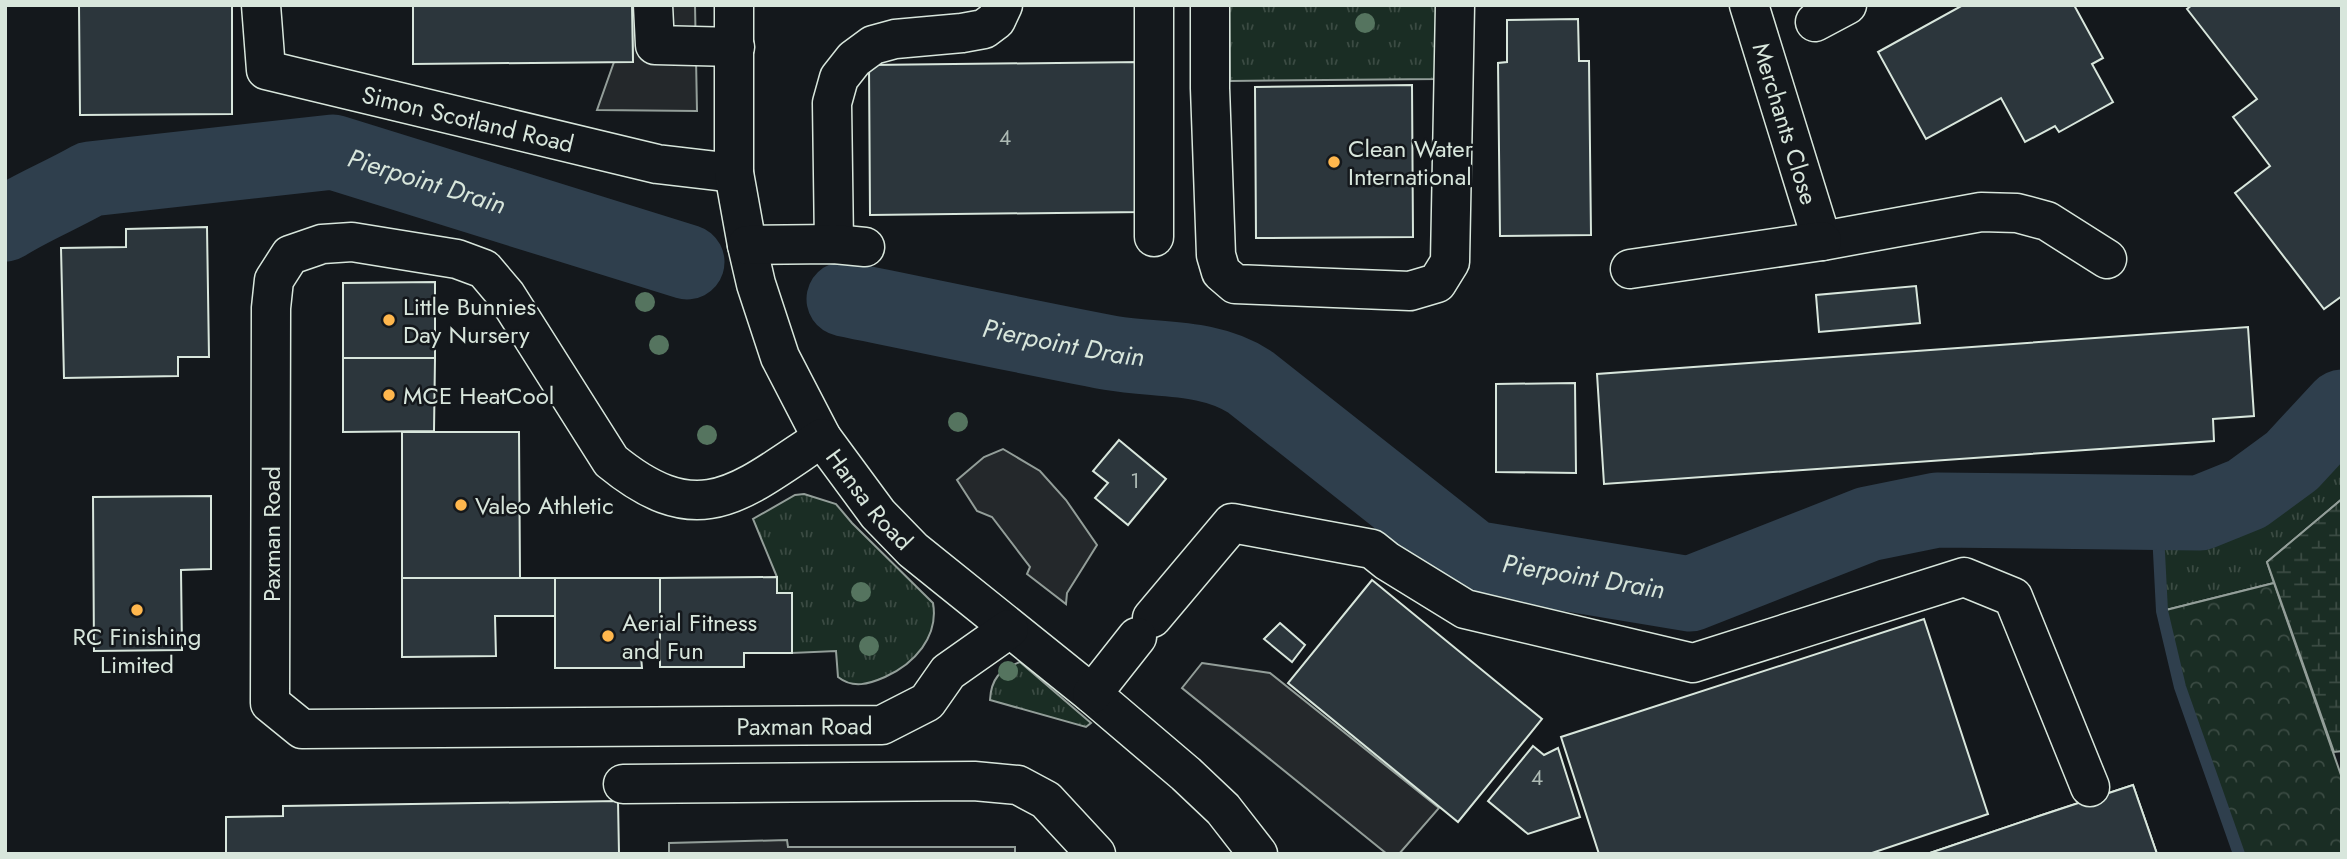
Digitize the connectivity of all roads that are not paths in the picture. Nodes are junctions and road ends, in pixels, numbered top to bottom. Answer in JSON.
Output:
{"nodes":[{"id":1,"x":261,"y":5,"type":"edge"},
{"id":2,"x":653,"y":5,"type":"edge"},
{"id":3,"x":734,"y":5,"type":"edge"},
{"id":4,"x":1003,"y":5,"type":"edge"},
{"id":5,"x":1154,"y":5,"type":"edge"},
{"id":6,"x":1210,"y":5,"type":"edge"},
{"id":7,"x":1455,"y":5,"type":"edge"},
{"id":8,"x":1749,"y":5,"type":"edge"},
{"id":9,"x":735,"y":47,"type":"junction"},
{"id":10,"x":734,"y":173,"type":"junction"},
{"id":11,"x":1154,"y":237,"type":"dead end"},
{"id":12,"x":1822,"y":241,"type":"junction"},
{"id":13,"x":747,"y":244,"type":"junction"},
{"id":14,"x":2108,"y":260,"type":"dead end"},
{"id":15,"x":1630,"y":269,"type":"dead end"},
{"id":16,"x":822,"y":438,"type":"junction"},
{"id":17,"x":1009,"y":629,"type":"junction"},
{"id":18,"x":1092,"y":694,"type":"junction"},
{"id":19,"x":623,"y":785,"type":"dead end"},
{"id":20,"x":2091,"y":787,"type":"dead end"},
{"id":21,"x":1253,"y":852,"type":"edge"},
{"id":22,"x":1096,"y":854,"type":"edge"}],
"edges":[{"from":1,"to":10,"type":"street","name":"Simon Scotland Road"},
{"from":2,"to":9,"type":"street"},
{"from":3,"to":9,"type":"street","name":"Hansa Road"},
{"from":4,"to":13,"type":"street"},
{"from":5,"to":11,"type":"street"},
{"from":6,"to":7,"type":"street"},
{"from":8,"to":12,"type":"street","name":"Merchants Close"},
{"from":9,"to":10,"type":"street","name":"Hansa Road"},
{"from":10,"to":13,"type":"street","name":"Hansa Road"},
{"from":12,"to":14,"type":"street"},
{"from":12,"to":15,"type":"street"},
{"from":13,"to":16,"type":"street","name":"Hansa Road"},
{"from":16,"to":17,"type":"street","name":"Hansa Road"},
{"from":16,"to":17,"type":"street","name":"Paxman Road"},
{"from":17,"to":18,"type":"street","name":"Hansa Road"},
{"from":18,"to":20,"type":"street"},
{"from":18,"to":21,"type":"street","name":"Hansa Road"},
{"from":19,"to":22,"type":"street"}]}
